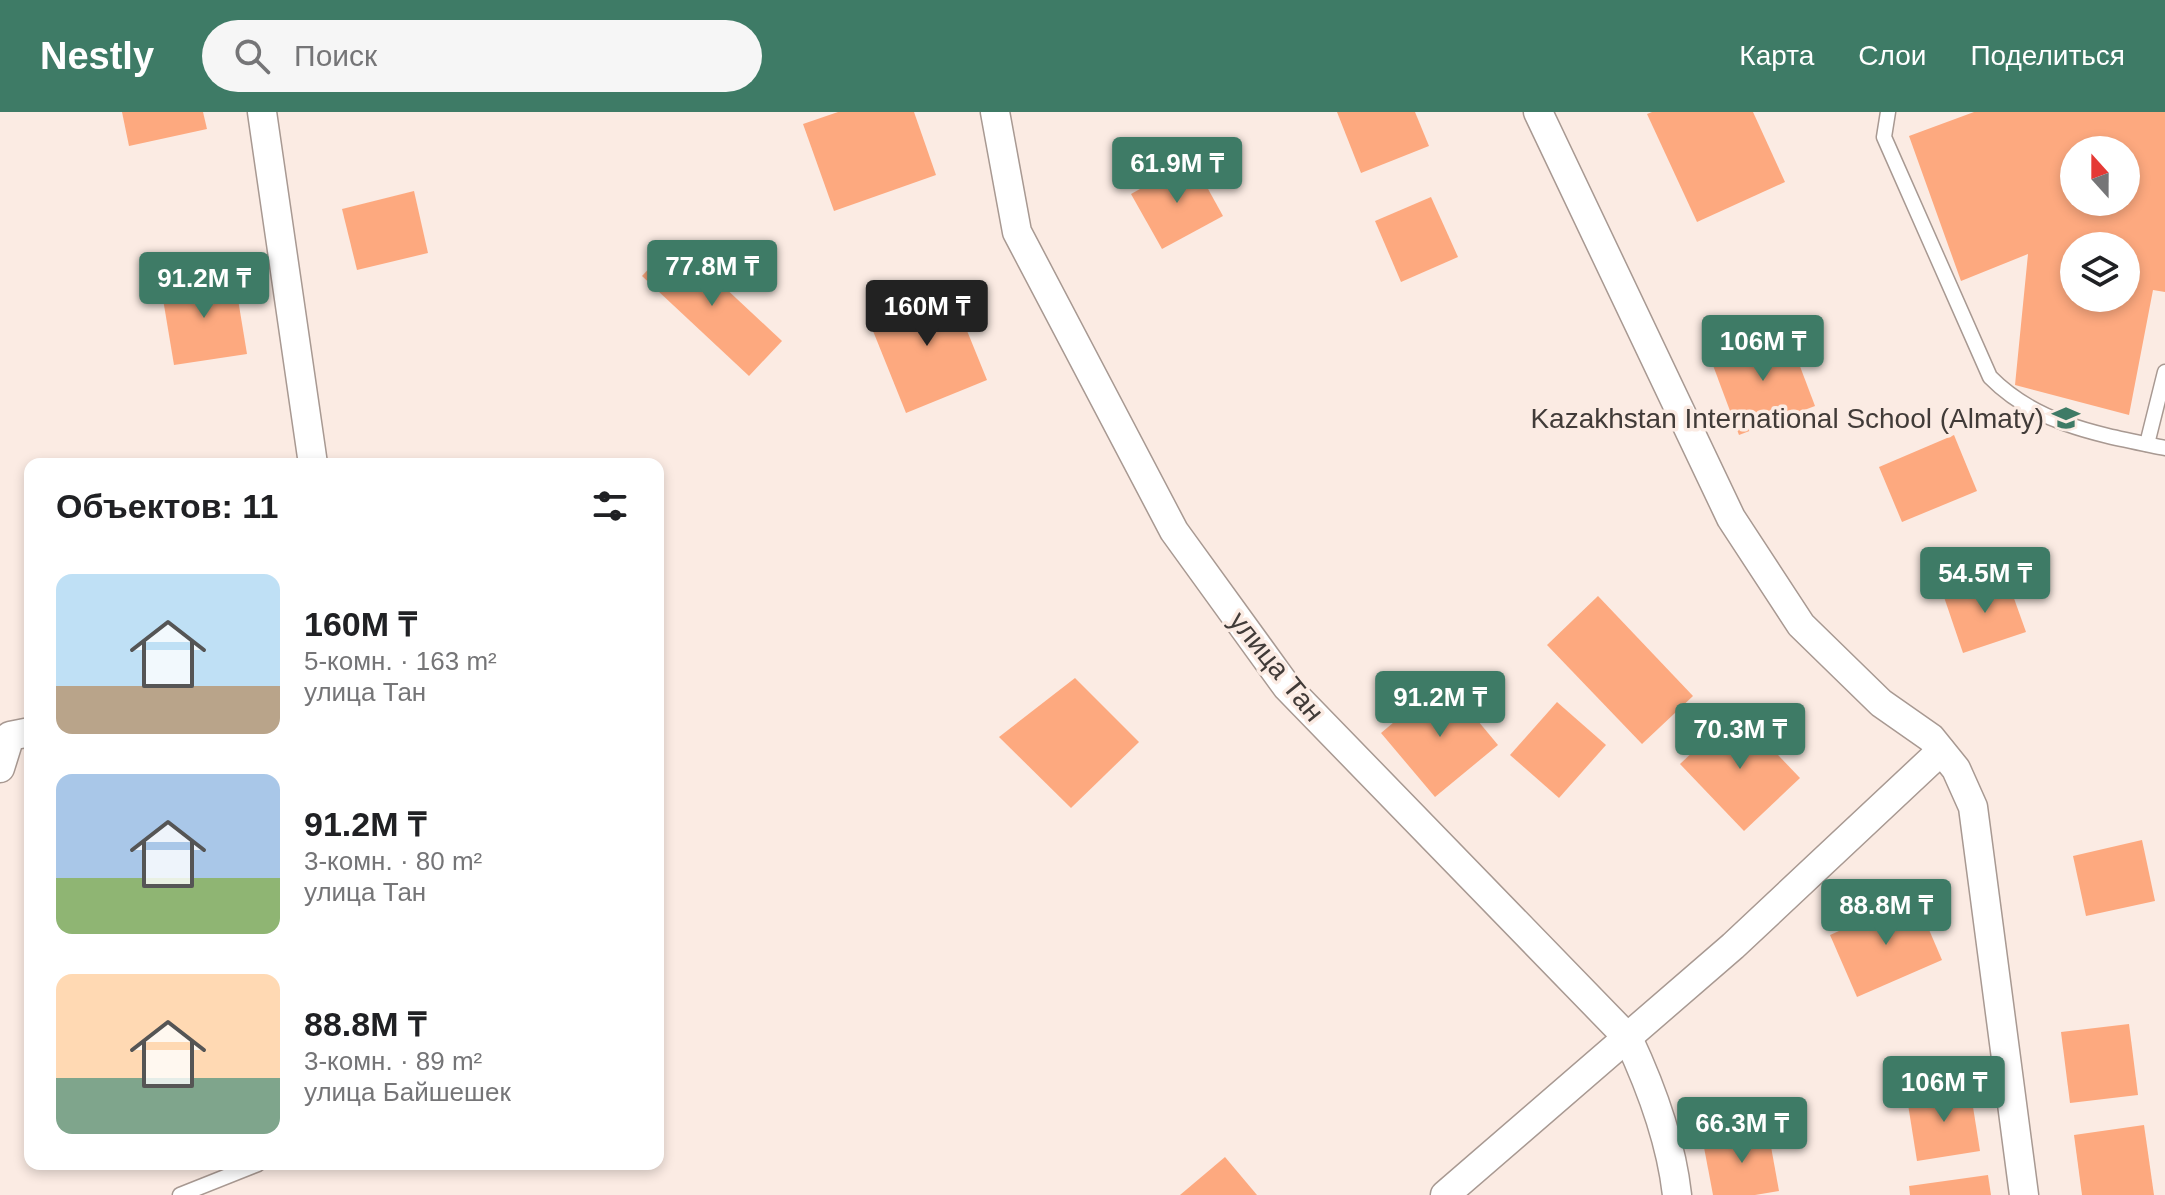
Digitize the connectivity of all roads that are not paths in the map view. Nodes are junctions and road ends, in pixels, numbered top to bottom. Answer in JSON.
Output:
{"nodes":[{"id":1,"x":262,"y":112,"type":"edge"},
{"id":2,"x":995,"y":112,"type":"edge"},
{"id":3,"x":1538,"y":112,"type":"edge"},
{"id":4,"x":1888,"y":112,"type":"edge"},
{"id":5,"x":2165,"y":372,"type":"edge"},
{"id":6,"x":2147,"y":444,"type":"junction"},
{"id":7,"x":2165,"y":448,"type":"edge"},
{"id":8,"x":312,"y":458,"type":"edge"},
{"id":9,"x":24,"y":733,"type":"edge"},
{"id":10,"x":1941,"y":751,"type":"junction"},
{"id":11,"x":0,"y":768,"type":"edge"},
{"id":12,"x":1628,"y":1038,"type":"junction"},
{"id":13,"x":243,"y":1170,"type":"edge"},
{"id":14,"x":180,"y":1195,"type":"edge"},
{"id":15,"x":1445,"y":1195,"type":"edge"},
{"id":16,"x":1677,"y":1195,"type":"edge"},
{"id":17,"x":2024,"y":1195,"type":"edge"}],
"edges":[{"from":1,"to":8,"type":"street"},
{"from":2,"to":12,"type":"street","name":"улица Тан"},
{"from":3,"to":10,"type":"street"},
{"from":4,"to":6,"type":"lane"},
{"from":5,"to":6,"type":"lane"},
{"from":6,"to":7,"type":"lane"},
{"from":9,"to":11,"type":"street"},
{"from":10,"to":12,"type":"street"},
{"from":10,"to":17,"type":"street"},
{"from":12,"to":15,"type":"street"},
{"from":12,"to":16,"type":"street","name":"улица Тан"},
{"from":13,"to":14,"type":"lane"}]}
